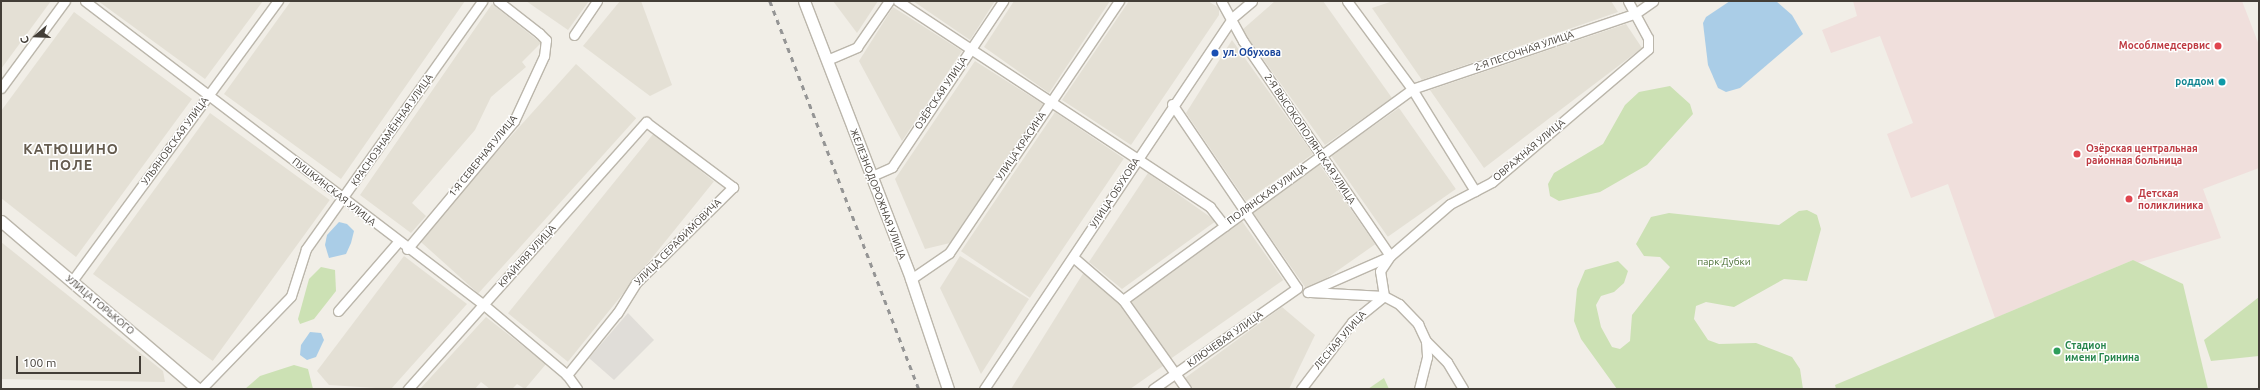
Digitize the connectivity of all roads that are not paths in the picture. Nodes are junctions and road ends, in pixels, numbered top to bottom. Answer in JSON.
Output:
{"nodes":[{"id":1,"x":65,"y":1,"type":"edge"},
{"id":2,"x":85,"y":1,"type":"edge"},
{"id":3,"x":278,"y":1,"type":"edge"},
{"id":4,"x":482,"y":1,"type":"edge"},
{"id":5,"x":498,"y":1,"type":"edge"},
{"id":6,"x":596,"y":1,"type":"edge"},
{"id":7,"x":804,"y":1,"type":"edge"},
{"id":8,"x":889,"y":1,"type":"edge"},
{"id":9,"x":898,"y":1,"type":"edge"},
{"id":10,"x":1003,"y":1,"type":"edge"},
{"id":11,"x":1120,"y":1,"type":"edge"},
{"id":12,"x":1221,"y":1,"type":"edge"},
{"id":13,"x":1252,"y":1,"type":"edge"},
{"id":14,"x":1628,"y":1,"type":"edge"},
{"id":15,"x":1653,"y":1,"type":"edge"},
{"id":16,"x":1351,"y":2,"type":"edge"},
{"id":17,"x":1636,"y":13,"type":"junction"},
{"id":18,"x":1232,"y":18,"type":"junction"},
{"id":19,"x":574,"y":35,"type":"dead end"},
{"id":20,"x":971,"y":48,"type":"junction"},
{"id":21,"x":827,"y":60,"type":"junction"},
{"id":22,"x":1,"y":88,"type":"edge"},
{"id":23,"x":1412,"y":89,"type":"junction"},
{"id":24,"x":208,"y":96,"type":"junction"},
{"id":25,"x":1052,"y":102,"type":"junction"},
{"id":26,"x":1172,"y":104,"type":"junction"},
{"id":27,"x":646,"y":122,"type":"joint"},
{"id":28,"x":1322,"y":155,"type":"junction"},
{"id":29,"x":1137,"y":159,"type":"junction"},
{"id":30,"x":872,"y":176,"type":"junction"},
{"id":31,"x":1475,"y":191,"type":"junction"},
{"id":32,"x":344,"y":199,"type":"junction"},
{"id":33,"x":1245,"y":211,"type":"junction"},
{"id":34,"x":1,"y":221,"type":"edge"},
{"id":35,"x":1225,"y":226,"type":"junction"},
{"id":36,"x":398,"y":242,"type":"junction"},
{"id":37,"x":407,"y":249,"type":"junction"},
{"id":38,"x":1390,"y":256,"type":"junction"},
{"id":39,"x":1073,"y":257,"type":"junction"},
{"id":40,"x":910,"y":279,"type":"junction"},
{"id":41,"x":72,"y":281,"type":"junction"},
{"id":42,"x":1297,"y":288,"type":"junction"},
{"id":43,"x":1308,"y":292,"type":"junction"},
{"id":44,"x":1384,"y":296,"type":"junction"},
{"id":45,"x":1122,"y":300,"type":"junction"},
{"id":46,"x":484,"y":305,"type":"junction"},
{"id":47,"x":338,"y":311,"type":"dead end"},
{"id":48,"x":1426,"y":341,"type":"junction"},
{"id":49,"x":1176,"y":373,"type":"junction"},
{"id":50,"x":567,"y":375,"type":"junction"},
{"id":51,"x":200,"y":389,"type":"edge"},
{"id":52,"x":408,"y":389,"type":"edge"},
{"id":53,"x":577,"y":389,"type":"edge"},
{"id":54,"x":948,"y":389,"type":"edge"},
{"id":55,"x":984,"y":389,"type":"edge"},
{"id":56,"x":1152,"y":389,"type":"edge"},
{"id":57,"x":1186,"y":389,"type":"edge"},
{"id":58,"x":1301,"y":389,"type":"edge"},
{"id":59,"x":1419,"y":389,"type":"edge"},
{"id":60,"x":1463,"y":389,"type":"edge"}],
"edges":[{"from":1,"to":22,"type":"street"},
{"from":2,"to":24,"type":"street","name":"ПУШКИНСКАЯ УЛИЦА"},
{"from":3,"to":24,"type":"street","name":"УЛЬЯНОВСКАЯ УЛИЦА"},
{"from":4,"to":32,"type":"street","name":"КРАСНОЗНАМЁННАЯ УЛИЦА"},
{"from":5,"to":37,"type":"street","name":"1-Я СЕВЕРНАЯ УЛИЦА"},
{"from":6,"to":19,"type":"street"},
{"from":7,"to":21,"type":"street","name":"ЖЕЛЕЗНОДОРОЖНАЯ УЛИЦА"},
{"from":8,"to":21,"type":"street"},
{"from":9,"to":20,"type":"street"},
{"from":10,"to":20,"type":"street","name":"ОЗЁРСКАЯ УЛИЦА"},
{"from":11,"to":25,"type":"street","name":"УЛИЦА КРАСИНА"},
{"from":12,"to":18,"type":"street","name":"2-Я ВЫСОКОПОЛЯНСКАЯ УЛИЦА"},
{"from":13,"to":18,"type":"street","name":"УЛИЦА ОБУХОВА"},
{"from":14,"to":17,"type":"street","name":"ОВРАЖНАЯ УЛИЦА"},
{"from":15,"to":17,"type":"street","name":"2-Я ПЕСОЧНАЯ УЛИЦА"},
{"from":16,"to":23,"type":"street"},
{"from":17,"to":23,"type":"street","name":"2-Я ПЕСОЧНАЯ УЛИЦА"},
{"from":17,"to":31,"type":"street","name":"ОВРАЖНАЯ УЛИЦА"},
{"from":18,"to":26,"type":"street","name":"УЛИЦА ОБУХОВА"},
{"from":18,"to":28,"type":"street","name":"2-Я ВЫСОКОПОЛЯНСКАЯ УЛИЦА"},
{"from":20,"to":25,"type":"street"},
{"from":20,"to":30,"type":"street","name":"ОЗЁРСКАЯ УЛИЦА"},
{"from":21,"to":30,"type":"street","name":"ЖЕЛЕЗНОДОРОЖНАЯ УЛИЦА"},
{"from":23,"to":28,"type":"street","name":"ПОЛЯНСКАЯ УЛИЦА"},
{"from":23,"to":31,"type":"street"},
{"from":24,"to":32,"type":"street","name":"ПУШКИНСКАЯ УЛИЦА"},
{"from":24,"to":41,"type":"street","name":"УЛЬЯНОВСКАЯ УЛИЦА"},
{"from":25,"to":29,"type":"street"},
{"from":25,"to":40,"type":"street","name":"УЛИЦА КРАСИНА"},
{"from":26,"to":29,"type":"street","name":"УЛИЦА ОБУХОВА"},
{"from":26,"to":33,"type":"street"},
{"from":27,"to":46,"type":"street","name":"КРАЙНЯЯ УЛИЦА"},
{"from":27,"to":50,"type":"street","name":"УЛИЦА СЕРАФИМОВИЧА"},
{"from":28,"to":33,"type":"street","name":"ПОЛЯНСКАЯ УЛИЦА"},
{"from":28,"to":38,"type":"street","name":"2-Я ВЫСОКОПОЛЯНСКАЯ УЛИЦА"},
{"from":29,"to":35,"type":"street"},
{"from":29,"to":39,"type":"street","name":"УЛИЦА ОБУХОВА"},
{"from":30,"to":40,"type":"street","name":"ЖЕЛЕЗНОДОРОЖНАЯ УЛИЦА"},
{"from":31,"to":38,"type":"street","name":"ОВРАЖНАЯ УЛИЦА"},
{"from":32,"to":36,"type":"street","name":"ПУШКИНСКАЯ УЛИЦА"},
{"from":32,"to":51,"type":"street","name":"КРАСНОЗНАМЁННАЯ УЛИЦА"},
{"from":33,"to":35,"type":"street","name":"ПОЛЯНСКАЯ УЛИЦА"},
{"from":33,"to":42,"type":"street"},
{"from":34,"to":41,"type":"street","name":"УЛИЦА ГОРЬКОГО"},
{"from":35,"to":45,"type":"street","name":"ПОЛЯНСКАЯ УЛИЦА"},
{"from":36,"to":37,"type":"street","name":"ПУШКИНСКАЯ УЛИЦА"},
{"from":36,"to":47,"type":"street"},
{"from":37,"to":46,"type":"street","name":"ПУШКИНСКАЯ УЛИЦА"},
{"from":38,"to":43,"type":"street"},
{"from":38,"to":44,"type":"street","name":"ОВРАЖНАЯ УЛИЦА"},
{"from":39,"to":45,"type":"street"},
{"from":39,"to":55,"type":"street","name":"УЛИЦА ОБУХОВА"},
{"from":40,"to":54,"type":"street","name":"ЖЕЛЕЗНОДОРОЖНАЯ УЛИЦА"},
{"from":41,"to":51,"type":"street","name":"УЛИЦА ГОРЬКОГО"},
{"from":42,"to":43,"type":"street","name":"ЛЕСНАЯ УЛИЦА"},
{"from":42,"to":49,"type":"street","name":"КЛЮЧЕВАЯ УЛИЦА"},
{"from":43,"to":44,"type":"street","name":"ЛЕСНАЯ УЛИЦА"},
{"from":44,"to":48,"type":"street","name":"ЛЕСНАЯ УЛИЦА"},
{"from":44,"to":58,"type":"street","name":"ЛЕСНАЯ УЛИЦА"},
{"from":45,"to":49,"type":"street"},
{"from":46,"to":50,"type":"street","name":"ПУШКИНСКАЯ УЛИЦА"},
{"from":46,"to":52,"type":"street","name":"КРАЙНЯЯ УЛИЦА"},
{"from":48,"to":59,"type":"street","name":"ЛЕСНАЯ УЛИЦА"},
{"from":48,"to":60,"type":"street"},
{"from":49,"to":56,"type":"street","name":"КЛЮЧЕВАЯ УЛИЦА"},
{"from":49,"to":57,"type":"street"},
{"from":50,"to":53,"type":"street","name":"ПУШКИНСКАЯ УЛИЦА"}]}
